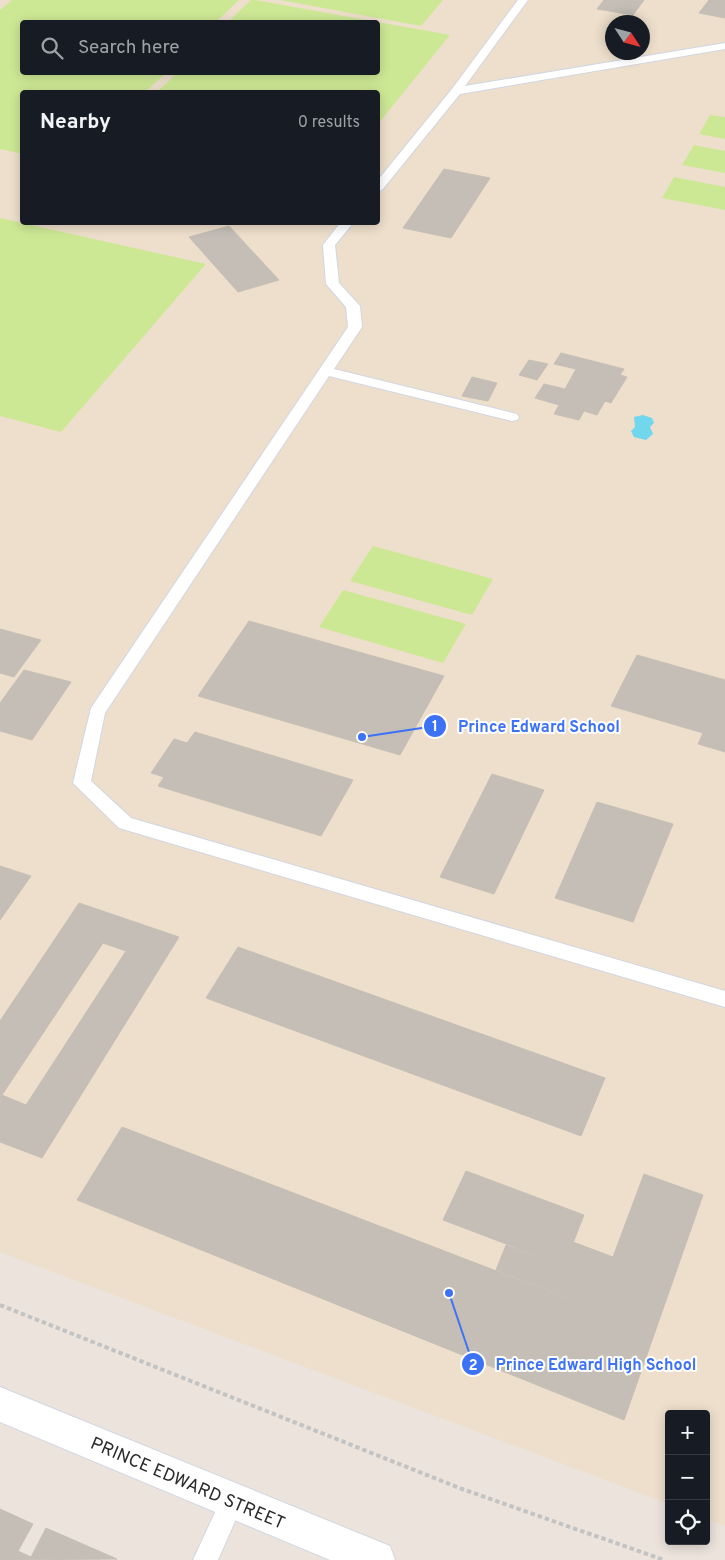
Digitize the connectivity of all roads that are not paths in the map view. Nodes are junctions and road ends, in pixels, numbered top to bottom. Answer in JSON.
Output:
{"nodes":[{"id":1,"x":523,"y":0,"type":"edge"},
{"id":2,"x":725,"y":46,"type":"edge"},
{"id":3,"x":456,"y":91,"type":"junction"},
{"id":4,"x":380,"y":184,"type":"edge"},
{"id":5,"x":346,"y":225,"type":"edge"},
{"id":6,"x":325,"y":371,"type":"junction"},
{"id":7,"x":512,"y":417,"type":"dead end"},
{"id":8,"x":725,"y":1000,"type":"edge"},
{"id":9,"x":0,"y":1404,"type":"edge"},
{"id":10,"x":232,"y":1501,"type":"junction"},
{"id":11,"x":205,"y":1560,"type":"edge"},
{"id":12,"x":376,"y":1560,"type":"edge"}],
"edges":[{"from":1,"to":3,"type":"lane"},
{"from":2,"to":3,"type":"lane"},
{"from":3,"to":4,"type":"lane"},
{"from":5,"to":6,"type":"lane"},
{"from":6,"to":7,"type":"lane"},
{"from":6,"to":8,"type":"lane"},
{"from":9,"to":10,"type":"main road","name":"PRINCE EDWARD STREET"},
{"from":10,"to":11,"type":"lane"},
{"from":10,"to":12,"type":"main road","name":"PRINCE EDWARD STREET"}]}
